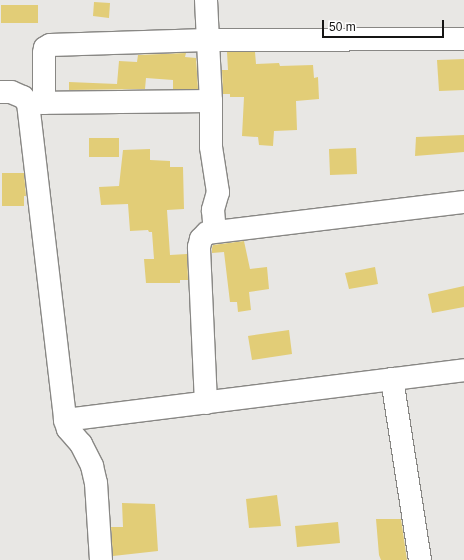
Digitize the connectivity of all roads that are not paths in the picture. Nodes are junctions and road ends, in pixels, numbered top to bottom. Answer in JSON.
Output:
{"nodes":[{"id":1,"x":206,"y":0,"type":"edge"},
{"id":2,"x":464,"y":39,"type":"edge"},
{"id":3,"x":207,"y":40,"type":"junction"},
{"id":4,"x":0,"y":92,"type":"edge"},
{"id":5,"x":211,"y":101,"type":"junction"},
{"id":6,"x":36,"y":103,"type":"junction"},
{"id":7,"x":464,"y":202,"type":"edge"},
{"id":8,"x":216,"y":231,"type":"junction"},
{"id":9,"x":464,"y":370,"type":"edge"},
{"id":10,"x":392,"y":379,"type":"junction"},
{"id":11,"x":206,"y":403,"type":"junction"},
{"id":12,"x":65,"y":420,"type":"junction"},
{"id":13,"x":100,"y":560,"type":"edge"},
{"id":14,"x":420,"y":560,"type":"edge"}],
"edges":[{"from":1,"to":3,"type":"street"},
{"from":2,"to":3,"type":"street"},
{"from":3,"to":5,"type":"street"},
{"from":3,"to":6,"type":"street"},
{"from":4,"to":6,"type":"street"},
{"from":5,"to":6,"type":"street"},
{"from":5,"to":8,"type":"street"},
{"from":6,"to":12,"type":"street"},
{"from":7,"to":8,"type":"street"},
{"from":8,"to":11,"type":"street"},
{"from":9,"to":10,"type":"street"},
{"from":10,"to":11,"type":"street"},
{"from":10,"to":14,"type":"street"},
{"from":11,"to":12,"type":"street"},
{"from":12,"to":13,"type":"street"}]}
